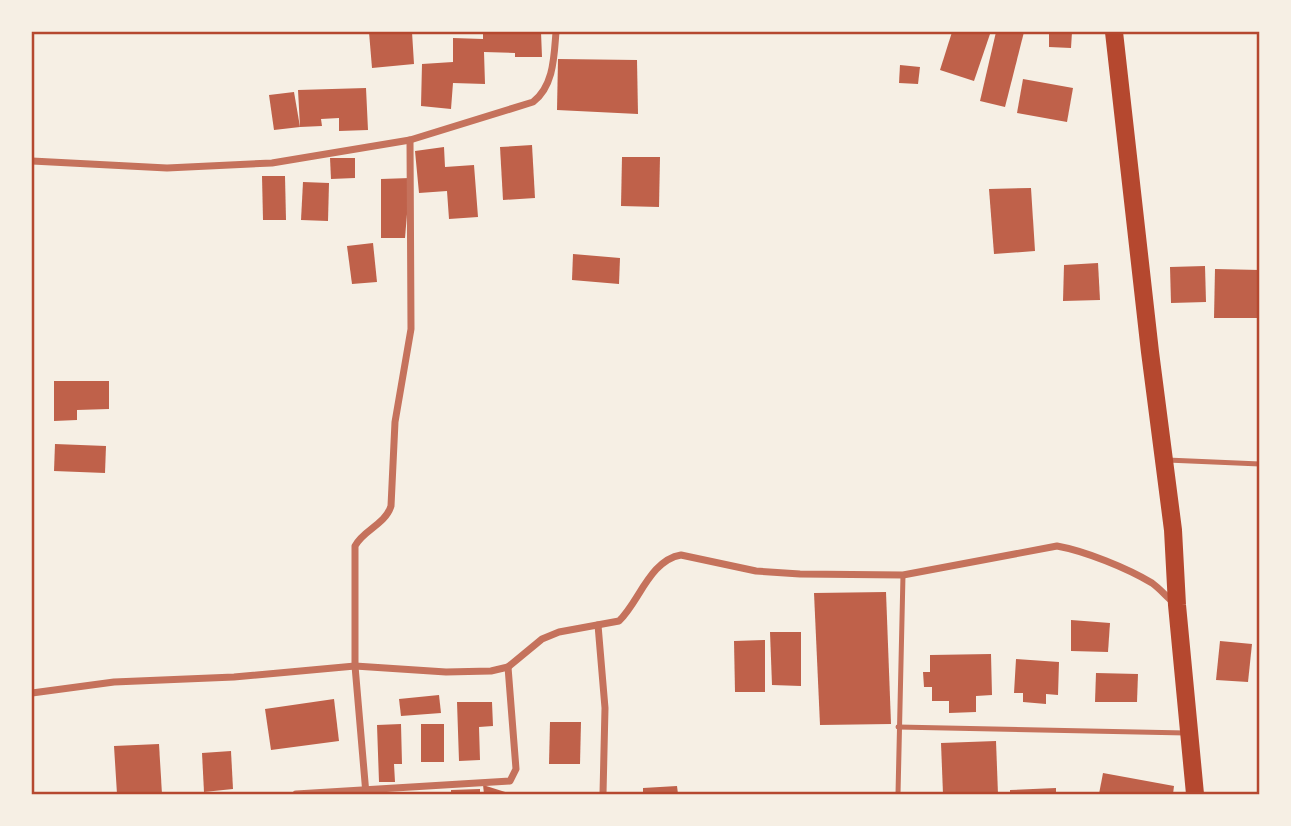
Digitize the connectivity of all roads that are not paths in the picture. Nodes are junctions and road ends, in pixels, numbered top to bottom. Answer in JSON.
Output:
{"nodes":[{"id":1,"x":556,"y":32,"type":"edge"},
{"id":2,"x":1114,"y":32,"type":"edge"},
{"id":3,"x":410,"y":140,"type":"junction"},
{"id":4,"x":32,"y":161,"type":"edge"},
{"id":5,"x":1164,"y":460,"type":"junction"},
{"id":6,"x":1259,"y":464,"type":"edge"},
{"id":7,"x":903,"y":575,"type":"junction"},
{"id":8,"x":1177,"y":605,"type":"junction"},
{"id":9,"x":598,"y":625,"type":"junction"},
{"id":10,"x":355,"y":666,"type":"junction"},
{"id":11,"x":508,"y":667,"type":"junction"},
{"id":12,"x":32,"y":693,"type":"edge"},
{"id":13,"x":898,"y":727,"type":"junction"},
{"id":14,"x":1188,"y":733,"type":"junction"},
{"id":15,"x":365,"y":792,"type":"edge"},
{"id":16,"x":296,"y":794,"type":"edge"},
{"id":17,"x":603,"y":794,"type":"edge"},
{"id":18,"x":898,"y":794,"type":"edge"},
{"id":19,"x":1195,"y":794,"type":"edge"}],
"edges":[{"from":1,"to":3,"type":"street"},
{"from":2,"to":5,"type":"main road"},
{"from":3,"to":4,"type":"street"},
{"from":3,"to":10,"type":"street"},
{"from":5,"to":6,"type":"lane"},
{"from":5,"to":8,"type":"main road"},
{"from":7,"to":8,"type":"street"},
{"from":7,"to":9,"type":"street"},
{"from":7,"to":13,"type":"lane"},
{"from":8,"to":14,"type":"main road"},
{"from":9,"to":11,"type":"street"},
{"from":9,"to":17,"type":"street"},
{"from":10,"to":11,"type":"street"},
{"from":10,"to":12,"type":"street"},
{"from":10,"to":15,"type":"street"},
{"from":11,"to":15,"type":"street"},
{"from":13,"to":14,"type":"lane"},
{"from":13,"to":18,"type":"lane"},
{"from":14,"to":19,"type":"main road"},
{"from":15,"to":16,"type":"street"}]}
